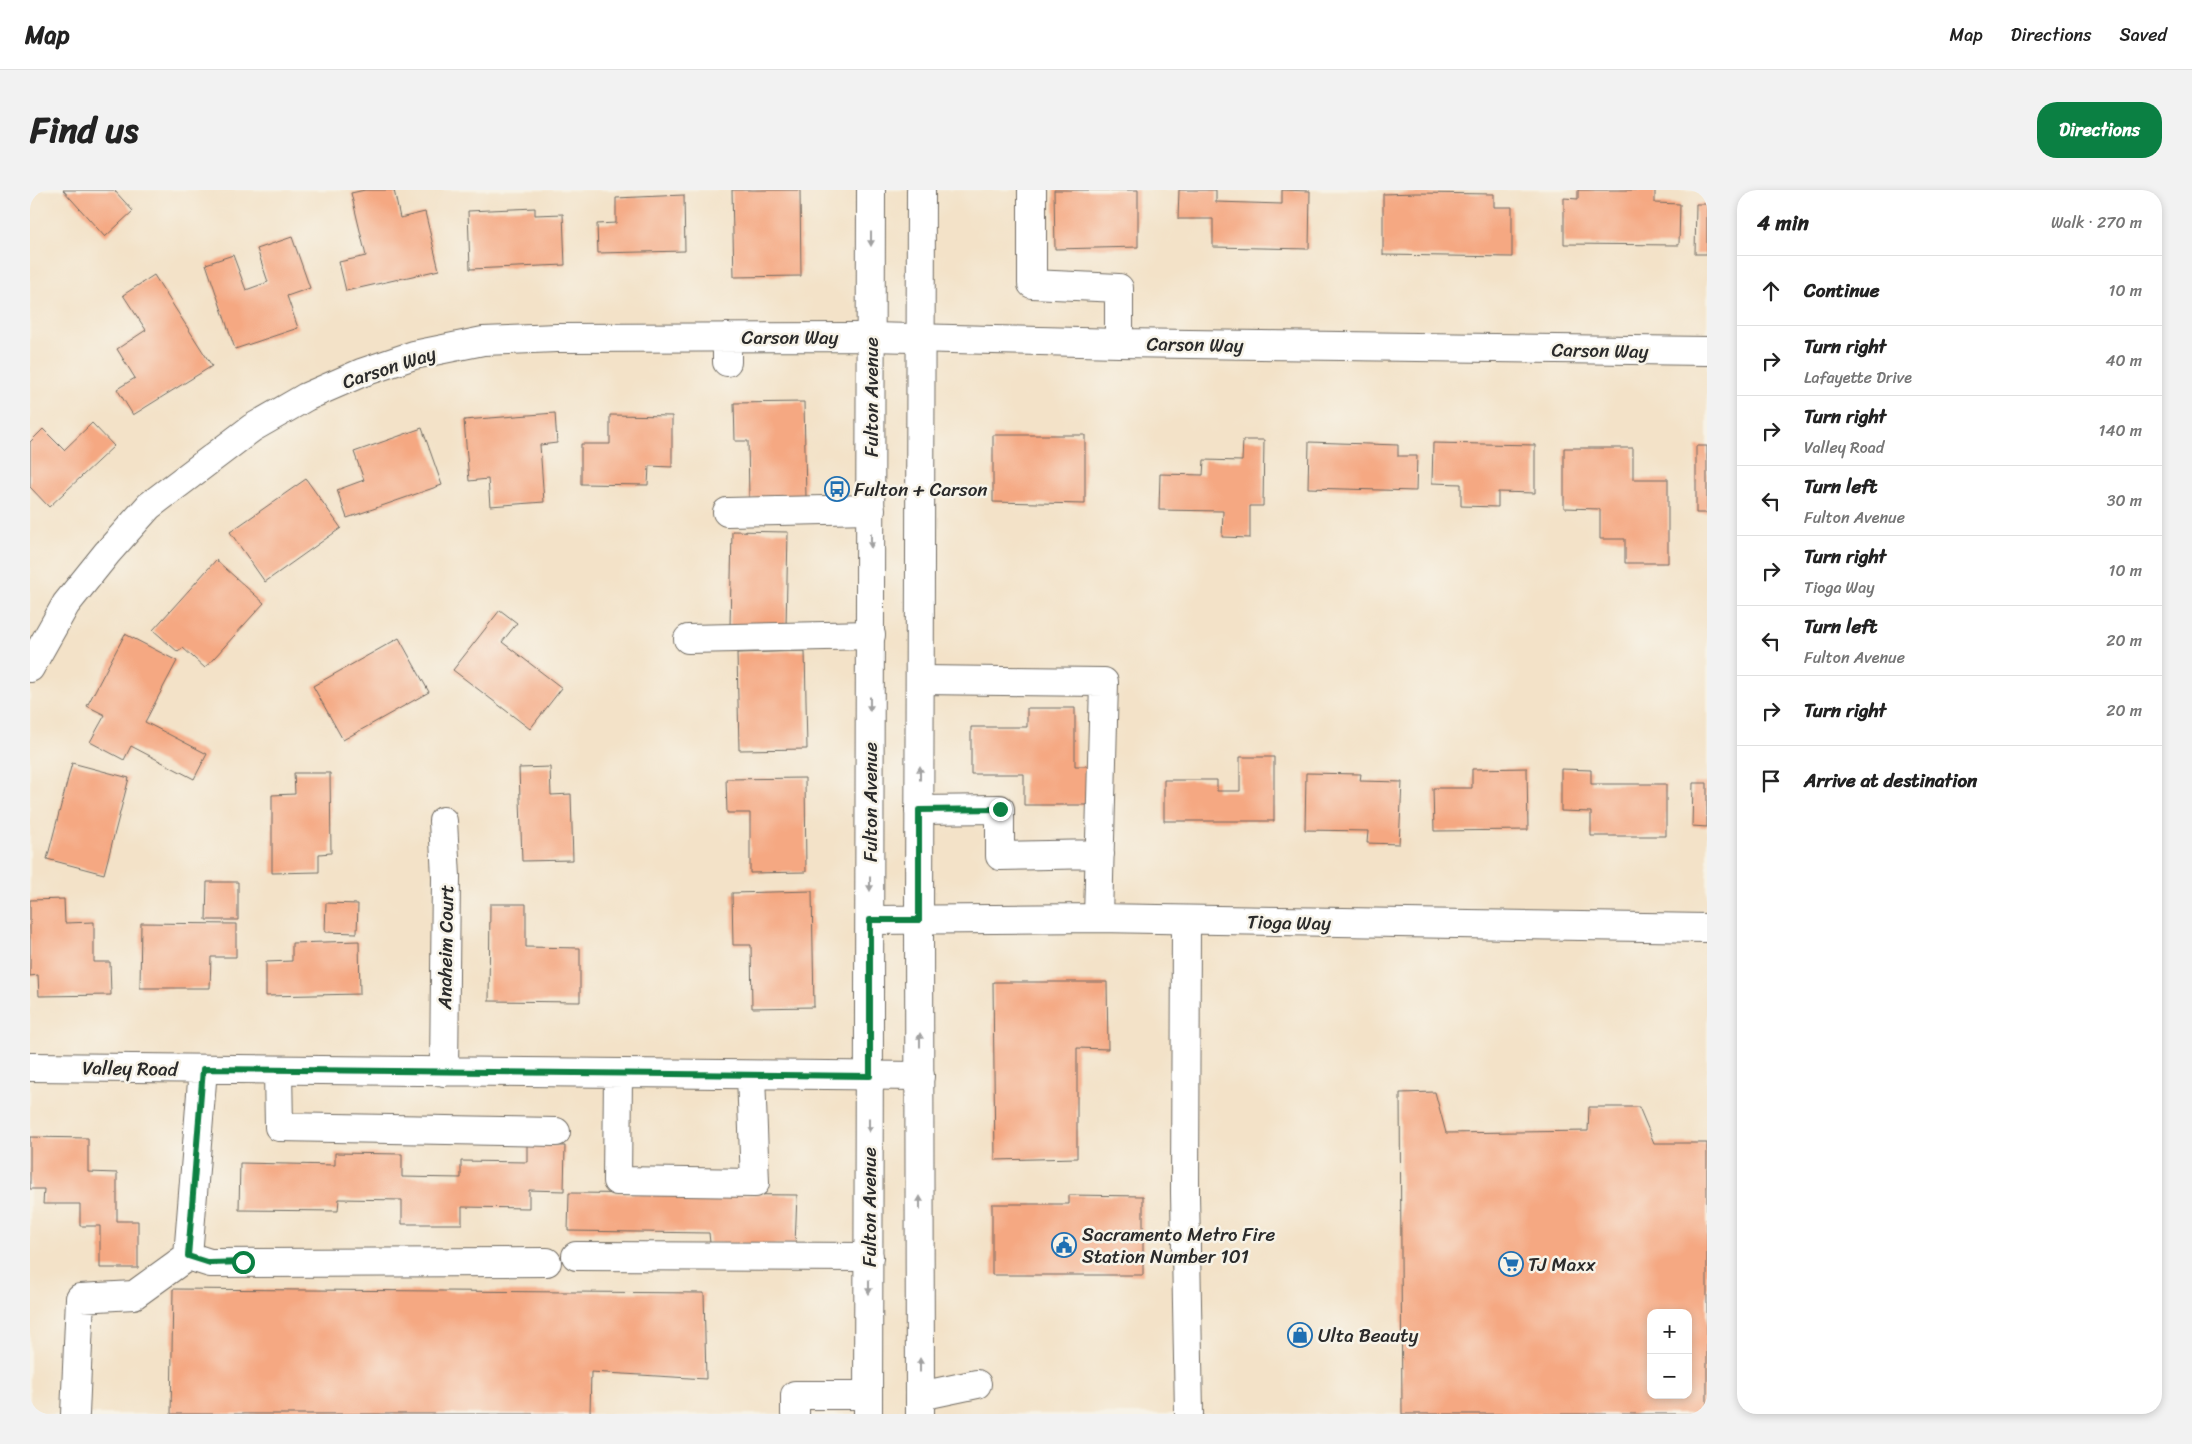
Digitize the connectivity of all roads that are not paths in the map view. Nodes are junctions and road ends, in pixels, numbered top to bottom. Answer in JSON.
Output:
{"nodes":[{"id":1,"x":871,"y":190,"type":"edge"},
{"id":2,"x":921,"y":190,"type":"edge"},
{"id":3,"x":1032,"y":190,"type":"edge"},
{"id":4,"x":871,"y":337,"type":"junction"},
{"id":5,"x":920,"y":339,"type":"junction"},
{"id":6,"x":1119,"y":343,"type":"junction"},
{"id":7,"x":1707,"y":351,"type":"edge"},
{"id":8,"x":871,"y":509,"type":"junction"},
{"id":9,"x":727,"y":512,"type":"dead end"},
{"id":10,"x":871,"y":635,"type":"junction"},
{"id":11,"x":688,"y":640,"type":"dead end"},
{"id":12,"x":30,"y":668,"type":"edge"},
{"id":13,"x":920,"y":680,"type":"junction"},
{"id":14,"x":919,"y":810,"type":"junction"},
{"id":15,"x":443,"y":821,"type":"dead end"},
{"id":16,"x":1100,"y":854,"type":"junction"},
{"id":17,"x":1098,"y":918,"type":"junction"},
{"id":18,"x":870,"y":920,"type":"junction"},
{"id":19,"x":919,"y":920,"type":"junction"},
{"id":20,"x":1186,"y":920,"type":"junction"},
{"id":21,"x":1707,"y":928,"type":"edge"},
{"id":22,"x":30,"y":1067,"type":"edge"},
{"id":23,"x":203,"y":1069,"type":"junction"},
{"id":24,"x":278,"y":1070,"type":"junction"},
{"id":25,"x":444,"y":1072,"type":"junction"},
{"id":26,"x":618,"y":1074,"type":"junction"},
{"id":27,"x":751,"y":1075,"type":"junction"},
{"id":28,"x":870,"y":1076,"type":"junction"},
{"id":29,"x":920,"y":1076,"type":"junction"},
{"id":30,"x":556,"y":1132,"type":"dead end"},
{"id":31,"x":188,"y":1256,"type":"junction"},
{"id":32,"x":576,"y":1256,"type":"dead end"},
{"id":33,"x":869,"y":1257,"type":"junction"},
{"id":34,"x":547,"y":1262,"type":"dead end"},
{"id":35,"x":977,"y":1384,"type":"dead end"},
{"id":36,"x":868,"y":1404,"type":"edge"},
{"id":37,"x":920,"y":1405,"type":"edge"},
{"id":38,"x":75,"y":1414,"type":"edge"},
{"id":39,"x":795,"y":1414,"type":"edge"},
{"id":40,"x":1189,"y":1414,"type":"edge"}],
"edges":[{"from":1,"to":4,"type":"street","name":"Fulton Avenue","one_way":true},
{"from":2,"to":5,"type":"street"},
{"from":3,"to":6,"type":"street"},
{"from":4,"to":5,"type":"street","name":"Carson Way"},
{"from":4,"to":8,"type":"street","name":"Fulton Avenue"},
{"from":4,"to":12,"type":"street","name":"Carson Way"},
{"from":5,"to":6,"type":"street","name":"Carson Way"},
{"from":5,"to":13,"type":"street"},
{"from":6,"to":7,"type":"street","name":"Carson Way"},
{"from":8,"to":9,"type":"street"},
{"from":8,"to":10,"type":"street","name":"Fulton Avenue","one_way":true},
{"from":10,"to":11,"type":"street"},
{"from":10,"to":18,"type":"street","name":"Fulton Avenue","one_way":true},
{"from":14,"to":13,"type":"street","one_way":true},
{"from":13,"to":16,"type":"street"},
{"from":14,"to":16,"type":"street"},
{"from":14,"to":19,"type":"street"},
{"from":15,"to":25,"type":"street","name":"Anaheim Court"},
{"from":16,"to":17,"type":"street"},
{"from":17,"to":19,"type":"street","name":"Tioga Way"},
{"from":17,"to":20,"type":"street","name":"Tioga Way"},
{"from":18,"to":19,"type":"street","name":"Tioga Way"},
{"from":18,"to":28,"type":"street","name":"Fulton Avenue"},
{"from":29,"to":19,"type":"street","one_way":true},
{"from":20,"to":21,"type":"street","name":"Tioga Way"},
{"from":20,"to":40,"type":"street"},
{"from":22,"to":23,"type":"street","name":"Valley Road"},
{"from":23,"to":24,"type":"street","name":"Valley Road"},
{"from":23,"to":31,"type":"street"},
{"from":24,"to":25,"type":"street","name":"Valley Road"},
{"from":24,"to":30,"type":"street"},
{"from":25,"to":26,"type":"street","name":"Valley Road"},
{"from":26,"to":27,"type":"street","name":"Valley Road"},
{"from":26,"to":27,"type":"street"},
{"from":27,"to":28,"type":"street","name":"Valley Road"},
{"from":28,"to":29,"type":"street","name":"Valley Road"},
{"from":28,"to":33,"type":"street","name":"Fulton Avenue","one_way":true},
{"from":37,"to":29,"type":"street","one_way":true},
{"from":31,"to":34,"type":"street"},
{"from":31,"to":38,"type":"street"},
{"from":32,"to":33,"type":"street"},
{"from":33,"to":36,"type":"street","name":"Fulton Avenue","one_way":true},
{"from":35,"to":37,"type":"street"},
{"from":36,"to":39,"type":"street"}]}
